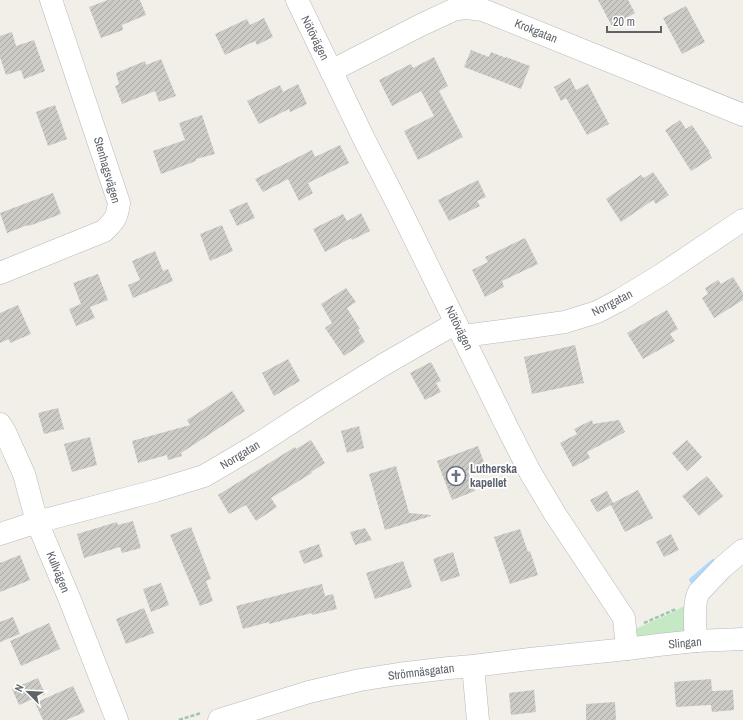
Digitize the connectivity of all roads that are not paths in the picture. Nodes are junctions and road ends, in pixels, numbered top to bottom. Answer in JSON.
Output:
{"nodes":[{"id":1,"x":51,"y":0,"type":"edge"},
{"id":2,"x":297,"y":0,"type":"edge"},
{"id":3,"x":331,"y":71,"type":"junction"},
{"id":4,"x":743,"y":114,"type":"edge"},
{"id":5,"x":743,"y":220,"type":"edge"},
{"id":6,"x":0,"y":273,"type":"edge"},
{"id":7,"x":460,"y":330,"type":"junction"},
{"id":8,"x":0,"y":424,"type":"edge"},
{"id":9,"x":37,"y":522,"type":"junction"},
{"id":10,"x":0,"y":534,"type":"edge"},
{"id":11,"x":743,"y":550,"type":"edge"},
{"id":12,"x":743,"y":639,"type":"edge"},
{"id":13,"x":696,"y":641,"type":"junction"},
{"id":14,"x":627,"y":643,"type":"junction"},
{"id":15,"x":473,"y":666,"type":"junction"},
{"id":16,"x":117,"y":720,"type":"edge"},
{"id":17,"x":219,"y":720,"type":"edge"},
{"id":18,"x":478,"y":720,"type":"edge"}],
"edges":[{"from":1,"to":6,"type":"street","name":"Stenhagsvägen"},
{"from":2,"to":3,"type":"street","name":"Nötövägen"},
{"from":3,"to":4,"type":"street","name":"Krokgatan"},
{"from":3,"to":7,"type":"street","name":"Nötövägen"},
{"from":5,"to":7,"type":"street","name":"Norrgatan"},
{"from":7,"to":9,"type":"street","name":"Norrgatan"},
{"from":7,"to":14,"type":"street","name":"Nötövägen"},
{"from":8,"to":9,"type":"street","name":"Kullvägen"},
{"from":9,"to":10,"type":"street","name":"Norrgatan"},
{"from":9,"to":16,"type":"street","name":"Kullvägen"},
{"from":11,"to":13,"type":"street"},
{"from":12,"to":13,"type":"street","name":"Slingan"},
{"from":13,"to":14,"type":"street","name":"Slingan"},
{"from":14,"to":15,"type":"street","name":"Strömnäsgatan"},
{"from":15,"to":17,"type":"street","name":"Strömnäsgatan"},
{"from":15,"to":18,"type":"street"}]}
